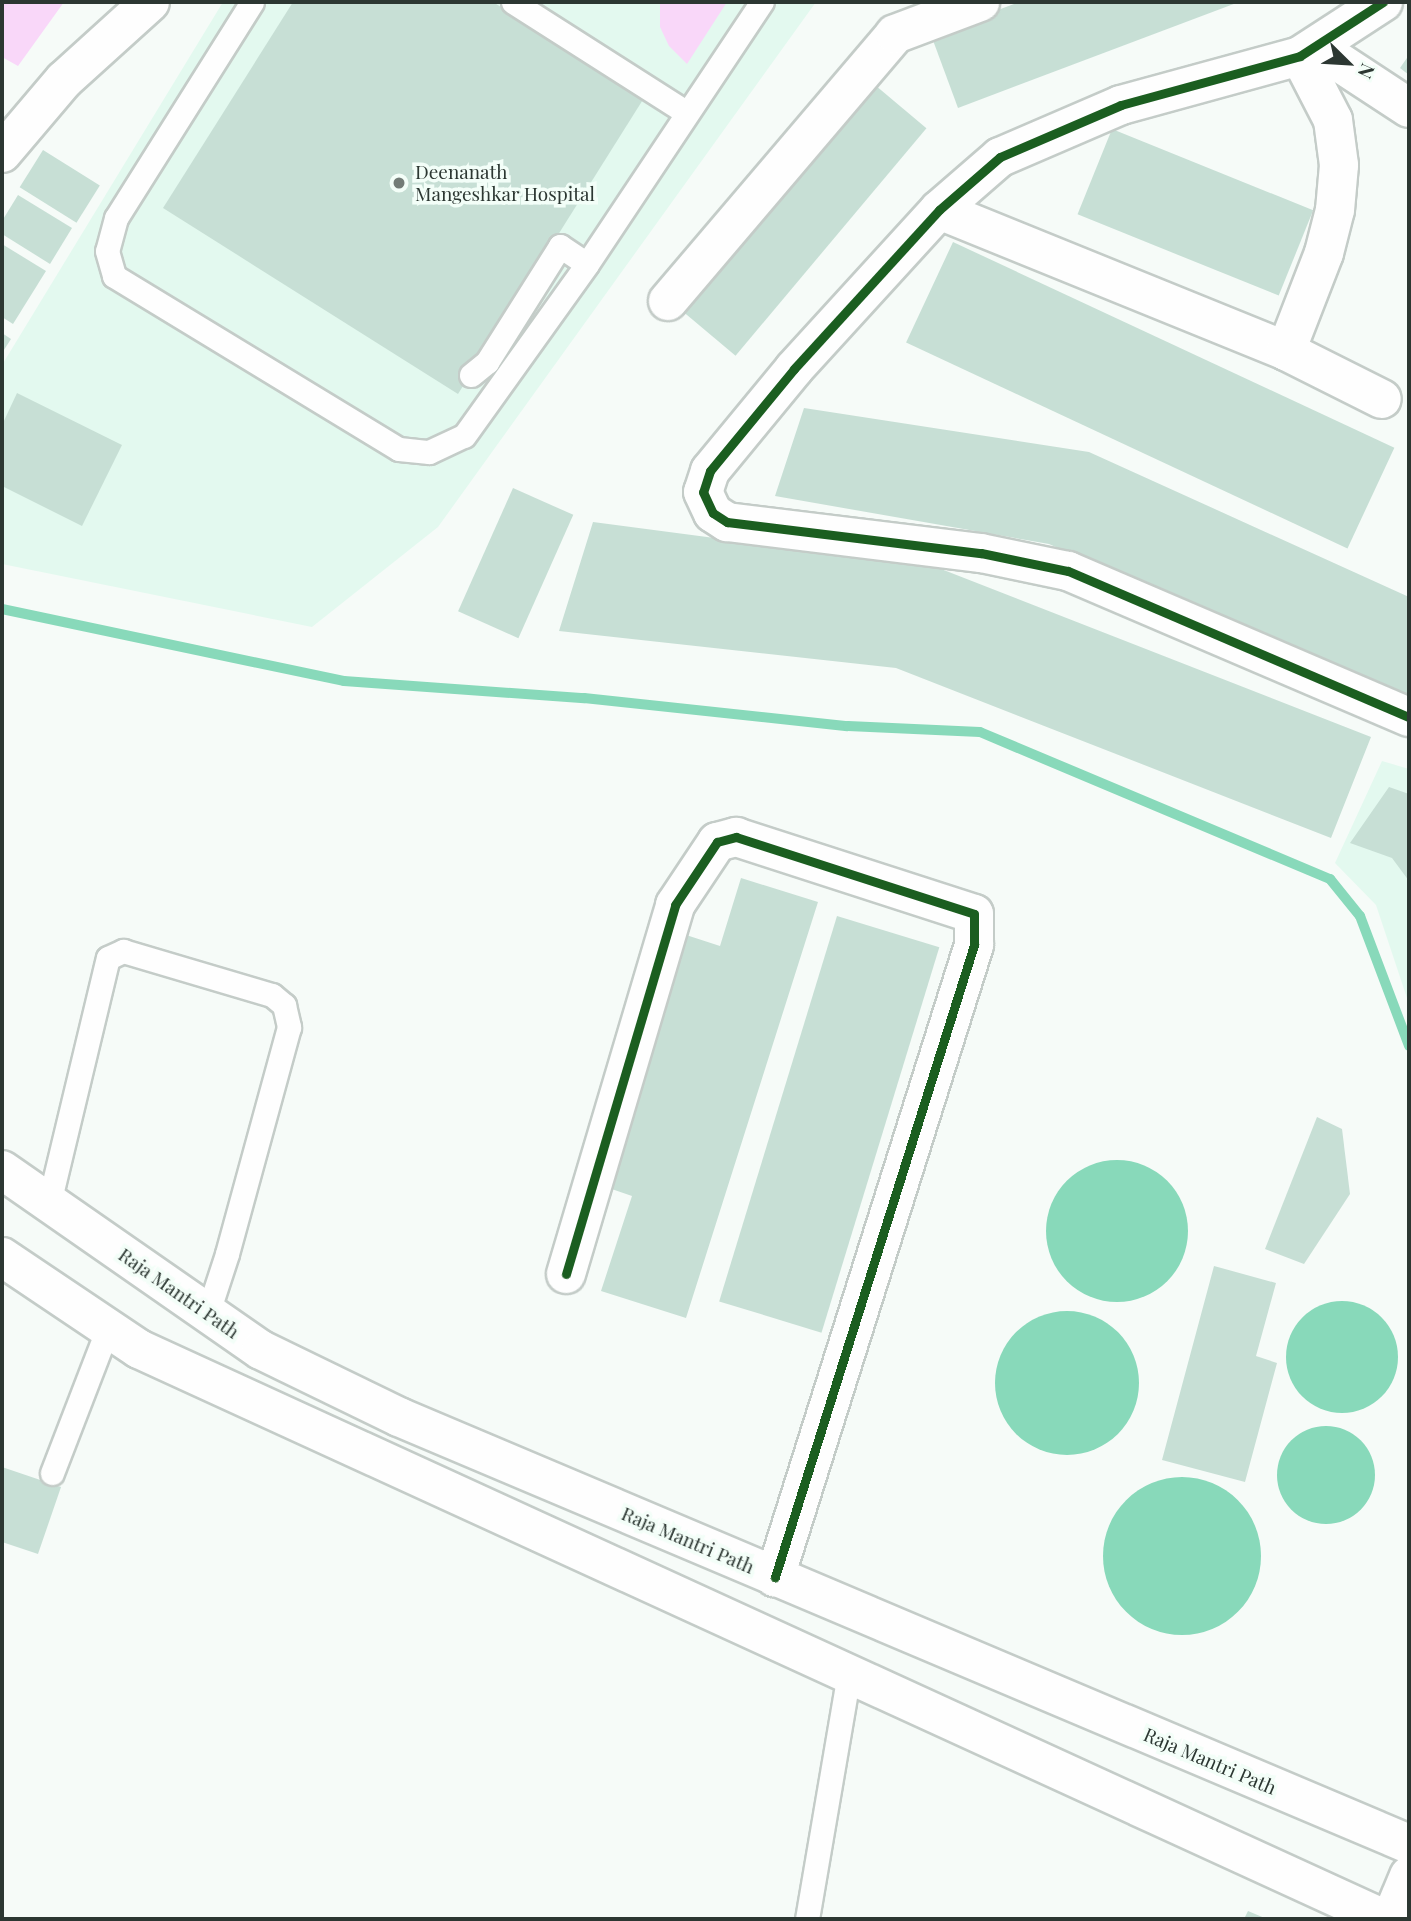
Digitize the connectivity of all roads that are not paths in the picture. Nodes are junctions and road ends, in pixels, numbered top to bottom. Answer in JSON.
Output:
{"nodes":[{"id":1,"x":150,"y":2,"type":"edge"},
{"id":2,"x":252,"y":2,"type":"edge"},
{"id":3,"x":513,"y":2,"type":"edge"},
{"id":4,"x":762,"y":2,"type":"edge"},
{"id":5,"x":980,"y":2,"type":"edge"},
{"id":6,"x":1383,"y":2,"type":"edge"},
{"id":7,"x":1308,"y":51,"type":"junction"},
{"id":8,"x":1409,"y":108,"type":"edge"},
{"id":9,"x":687,"y":113,"type":"junction"},
{"id":10,"x":2,"y":153,"type":"edge"},
{"id":11,"x":939,"y":210,"type":"junction"},
{"id":12,"x":587,"y":264,"type":"junction"},
{"id":13,"x":668,"y":300,"type":"dead end"},
{"id":14,"x":1286,"y":351,"type":"junction"},
{"id":15,"x":471,"y":374,"type":"dead end"},
{"id":16,"x":1382,"y":399,"type":"dead end"},
{"id":17,"x":1409,"y":717,"type":"edge"},
{"id":18,"x":2,"y":1170,"type":"edge"},
{"id":19,"x":49,"y":1203,"type":"junction"},
{"id":20,"x":2,"y":1257,"type":"edge"},
{"id":21,"x":566,"y":1274,"type":"dead end"},
{"id":22,"x":208,"y":1312,"type":"junction"},
{"id":23,"x":108,"y":1328,"type":"junction"},
{"id":24,"x":494,"y":1458,"type":"junction"},
{"id":25,"x":52,"y":1473,"type":"dead end"},
{"id":26,"x":476,"y":1503,"type":"junction"},
{"id":27,"x":775,"y":1577,"type":"junction"},
{"id":28,"x":849,"y":1674,"type":"junction"},
{"id":29,"x":1409,"y":1844,"type":"edge"},
{"id":30,"x":1409,"y":1876,"type":"edge"},
{"id":31,"x":807,"y":1919,"type":"edge"},
{"id":32,"x":1384,"y":1919,"type":"edge"},
{"id":33,"x":1391,"y":1919,"type":"edge"}],
"edges":[{"from":1,"to":10,"type":"street"},
{"from":2,"to":12,"type":"lane"},
{"from":3,"to":9,"type":"lane"},
{"from":4,"to":9,"type":"lane"},
{"from":5,"to":13,"type":"street"},
{"from":6,"to":7,"type":"street"},
{"from":7,"to":8,"type":"street"},
{"from":7,"to":11,"type":"street"},
{"from":7,"to":14,"type":"street"},
{"from":9,"to":12,"type":"lane"},
{"from":11,"to":14,"type":"street"},
{"from":11,"to":17,"type":"street"},
{"from":12,"to":15,"type":"lane"},
{"from":14,"to":16,"type":"street"},
{"from":18,"to":19,"type":"street","name":"Raja Mantri Path"},
{"from":19,"to":22,"type":"street","name":"Raja Mantri Path"},
{"from":19,"to":22,"type":"lane"},
{"from":20,"to":23,"type":"street"},
{"from":21,"to":27,"type":"street"},
{"from":22,"to":24,"type":"street","name":"Raja Mantri Path"},
{"from":23,"to":25,"type":"lane"},
{"from":23,"to":26,"type":"street"},
{"from":24,"to":26,"type":"street"},
{"from":24,"to":27,"type":"street","name":"Raja Mantri Path"},
{"from":26,"to":28,"type":"street"},
{"from":27,"to":29,"type":"street","name":"Raja Mantri Path"},
{"from":28,"to":31,"type":"lane"},
{"from":28,"to":32,"type":"street"},
{"from":30,"to":33,"type":"street"}]}
